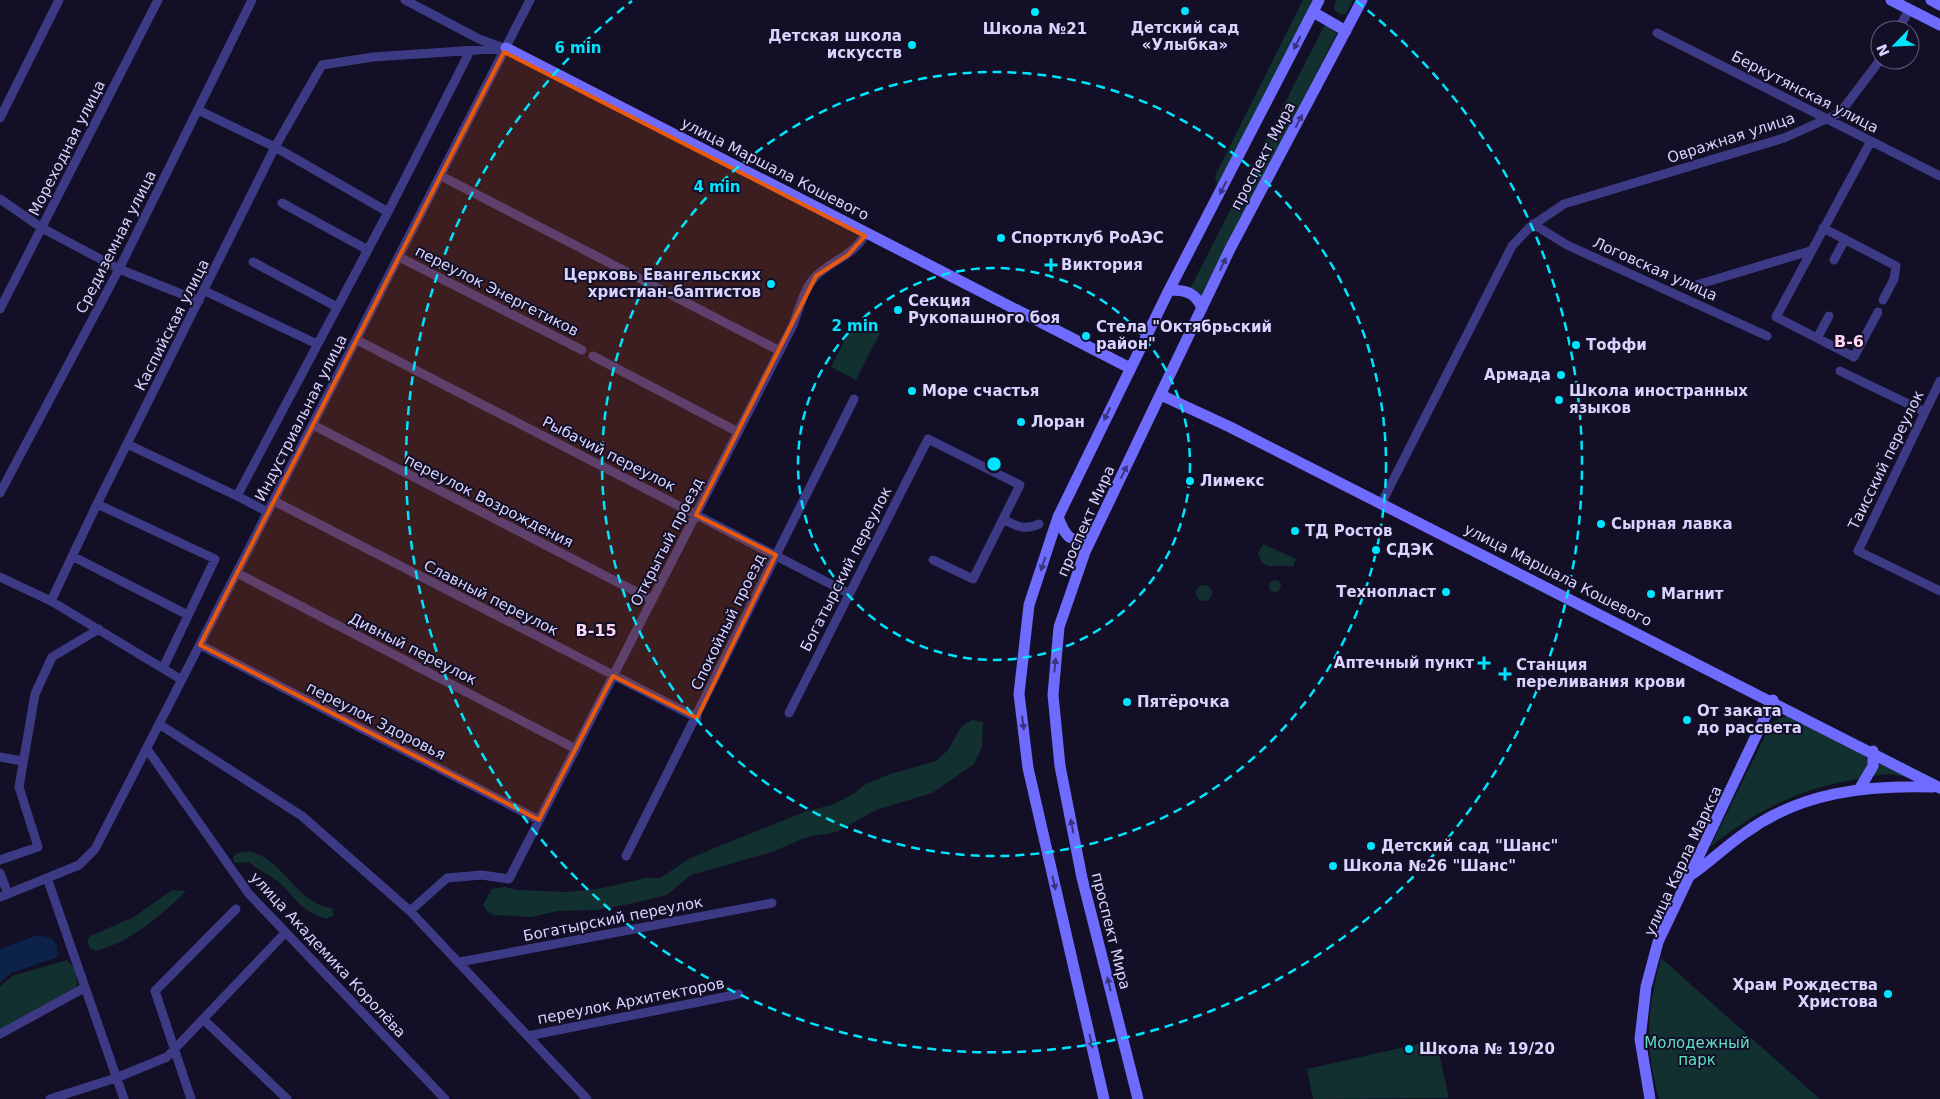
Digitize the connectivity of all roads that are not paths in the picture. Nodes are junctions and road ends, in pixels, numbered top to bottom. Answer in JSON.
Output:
{"nodes":[{"id":1,"x":59,"y":0,"type":"edge"},
{"id":2,"x":158,"y":0,"type":"edge"},
{"id":3,"x":252,"y":0,"type":"edge"},
{"id":4,"x":405,"y":0,"type":"edge"},
{"id":5,"x":530,"y":0,"type":"edge"},
{"id":6,"x":1320,"y":0,"type":"edge"},
{"id":7,"x":1362,"y":0,"type":"edge"},
{"id":8,"x":1891,"y":0,"type":"edge"},
{"id":9,"x":1931,"y":0,"type":"edge"},
{"id":10,"x":1940,"y":5,"type":"edge"},
{"id":11,"x":1910,"y":10,"type":"junction"},
{"id":12,"x":1313,"y":12,"type":"junction"},
{"id":13,"x":1904,"y":20,"type":"edge"},
{"id":14,"x":1940,"y":25,"type":"edge"},
{"id":15,"x":1346,"y":31,"type":"junction"},
{"id":16,"x":1657,"y":33,"type":"dead end"},
{"id":17,"x":505,"y":50,"type":"junction"},
{"id":18,"x":470,"y":51,"type":"junction"},
{"id":19,"x":1872,"y":70,"type":"edge"},
{"id":20,"x":198,"y":110,"type":"junction"},
{"id":21,"x":0,"y":118,"type":"edge"},
{"id":22,"x":1827,"y":119,"type":"junction"},
{"id":23,"x":1871,"y":141,"type":"junction"},
{"id":24,"x":275,"y":147,"type":"junction"},
{"id":25,"x":441,"y":176,"type":"junction"},
{"id":26,"x":1940,"y":176,"type":"edge"},
{"id":27,"x":0,"y":199,"type":"edge"},
{"id":28,"x":282,"y":203,"type":"dead end"},
{"id":29,"x":388,"y":212,"type":"junction"},
{"id":30,"x":1533,"y":224,"type":"junction"},
{"id":31,"x":42,"y":228,"type":"junction"},
{"id":32,"x":1823,"y":228,"type":"junction"},
{"id":33,"x":865,"y":234,"type":"junction"},
{"id":34,"x":1845,"y":239,"type":"junction"},
{"id":35,"x":368,"y":250,"type":"junction"},
{"id":36,"x":1810,"y":251,"type":"junction"},
{"id":37,"x":399,"y":257,"type":"junction"},
{"id":38,"x":1834,"y":260,"type":"dead end"},
{"id":39,"x":253,"y":262,"type":"dead end"},
{"id":40,"x":119,"y":269,"type":"junction"},
{"id":41,"x":1693,"y":286,"type":"dead end"},
{"id":42,"x":1169,"y":290,"type":"junction"},
{"id":43,"x":205,"y":291,"type":"junction"},
{"id":44,"x":1883,"y":300,"type":"dead end"},
{"id":45,"x":199,"y":301,"type":"junction"},
{"id":46,"x":337,"y":307,"type":"junction"},
{"id":47,"x":0,"y":308,"type":"edge"},
{"id":48,"x":1202,"y":308,"type":"junction"},
{"id":49,"x":1878,"y":312,"type":"dead end"},
{"id":50,"x":1829,"y":316,"type":"dead end"},
{"id":51,"x":1767,"y":336,"type":"dead end"},
{"id":52,"x":1818,"y":338,"type":"junction"},
{"id":53,"x":357,"y":340,"type":"junction"},
{"id":54,"x":318,"y":344,"type":"junction"},
{"id":55,"x":582,"y":350,"type":"dead end"},
{"id":56,"x":780,"y":351,"type":"junction"},
{"id":57,"x":593,"y":356,"type":"dead end"},
{"id":58,"x":1129,"y":369,"type":"junction"},
{"id":59,"x":1840,"y":371,"type":"dead end"},
{"id":60,"x":1940,"y":381,"type":"edge"},
{"id":61,"x":1162,"y":394,"type":"junction"},
{"id":62,"x":854,"y":399,"type":"dead end"},
{"id":63,"x":1925,"y":412,"type":"junction"},
{"id":64,"x":313,"y":425,"type":"junction"},
{"id":65,"x":738,"y":432,"type":"junction"},
{"id":66,"x":128,"y":444,"type":"junction"},
{"id":67,"x":0,"y":493,"type":"edge"},
{"id":68,"x":236,"y":496,"type":"junction"},
{"id":69,"x":1383,"y":500,"type":"junction"},
{"id":70,"x":274,"y":501,"type":"junction"},
{"id":71,"x":97,"y":504,"type":"junction"},
{"id":72,"x":268,"y":512,"type":"junction"},
{"id":73,"x":696,"y":515,"type":"junction"},
{"id":74,"x":1058,"y":517,"type":"junction"},
{"id":75,"x":1003,"y":519,"type":"junction"},
{"id":76,"x":1039,"y":524,"type":"dead end"},
{"id":77,"x":1095,"y":531,"type":"junction"},
{"id":78,"x":776,"y":555,"type":"junction"},
{"id":79,"x":72,"y":556,"type":"junction"},
{"id":80,"x":934,"y":560,"type":"dead end"},
{"id":81,"x":237,"y":574,"type":"junction"},
{"id":82,"x":0,"y":577,"type":"edge"},
{"id":83,"x":1940,"y":591,"type":"edge"},
{"id":84,"x":848,"y":593,"type":"junction"},
{"id":85,"x":652,"y":600,"type":"junction"},
{"id":86,"x":51,"y":601,"type":"junction"},
{"id":87,"x":188,"y":615,"type":"junction"},
{"id":88,"x":99,"y":629,"type":"junction"},
{"id":89,"x":200,"y":645,"type":"junction"},
{"id":90,"x":163,"y":668,"type":"junction"},
{"id":91,"x":613,"y":676,"type":"junction"},
{"id":92,"x":182,"y":680,"type":"junction"},
{"id":93,"x":1773,"y":702,"type":"junction"},
{"id":94,"x":789,"y":713,"type":"dead end"},
{"id":95,"x":697,"y":718,"type":"junction"},
{"id":96,"x":159,"y":724,"type":"junction"},
{"id":97,"x":147,"y":748,"type":"junction"},
{"id":98,"x":576,"y":749,"type":"junction"},
{"id":99,"x":1873,"y":753,"type":"junction"},
{"id":100,"x":0,"y":757,"type":"edge"},
{"id":101,"x":22,"y":760,"type":"junction"},
{"id":102,"x":1939,"y":787,"type":"edge"},
{"id":103,"x":1860,"y":788,"type":"junction"},
{"id":104,"x":539,"y":820,"type":"junction"},
{"id":105,"x":626,"y":856,"type":"dead end"},
{"id":106,"x":0,"y":860,"type":"edge"},
{"id":107,"x":0,"y":873,"type":"edge"},
{"id":108,"x":1691,"y":875,"type":"junction"},
{"id":109,"x":47,"y":878,"type":"junction"},
{"id":110,"x":4,"y":895,"type":"edge"},
{"id":111,"x":772,"y":903,"type":"dead end"},
{"id":112,"x":236,"y":909,"type":"dead end"},
{"id":113,"x":410,"y":911,"type":"junction"},
{"id":114,"x":285,"y":933,"type":"junction"},
{"id":115,"x":460,"y":962,"type":"junction"},
{"id":116,"x":84,"y":988,"type":"junction"},
{"id":117,"x":739,"y":994,"type":"dead end"},
{"id":118,"x":203,"y":1019,"type":"junction"},
{"id":119,"x":0,"y":1034,"type":"edge"},
{"id":120,"x":528,"y":1036,"type":"junction"},
{"id":121,"x":174,"y":1050,"type":"junction"},
{"id":122,"x":116,"y":1078,"type":"junction"},
{"id":123,"x":50,"y":1099,"type":"edge"},
{"id":124,"x":124,"y":1099,"type":"edge"},
{"id":125,"x":191,"y":1099,"type":"edge"},
{"id":126,"x":288,"y":1099,"type":"edge"},
{"id":127,"x":445,"y":1099,"type":"edge"},
{"id":128,"x":587,"y":1099,"type":"edge"},
{"id":129,"x":1104,"y":1099,"type":"edge"},
{"id":130,"x":1138,"y":1099,"type":"edge"},
{"id":131,"x":1652,"y":1099,"type":"edge"}],
"edges":[{"from":1,"to":21,"type":"street"},
{"from":2,"to":31,"type":"street","name":"Мореходная улица"},
{"from":3,"to":20,"type":"street","name":"Средиземная улица"},
{"from":4,"to":17,"type":"street","name":"улица Маршала Кошевого"},
{"from":5,"to":17,"type":"street","name":"Индустриальная улица"},
{"from":6,"to":12,"type":"street","name":"проспект Мира"},
{"from":7,"to":15,"type":"street","name":"проспект Мира"},
{"from":8,"to":11,"type":"street"},
{"from":9,"to":10,"type":"street"},
{"from":11,"to":13,"type":"street"},
{"from":11,"to":14,"type":"street"},
{"from":12,"to":15,"type":"street"},
{"from":12,"to":42,"type":"street","name":"проспект Мира","one_way":true},
{"from":48,"to":15,"type":"street","name":"проспект Мира","one_way":true},
{"from":16,"to":22,"type":"street","name":"Беркутянская улица"},
{"from":17,"to":18,"type":"street"},
{"from":17,"to":25,"type":"street","name":"Индустриальная улица"},
{"from":17,"to":33,"type":"street","name":"улица Маршала Кошевого"},
{"from":18,"to":24,"type":"street","name":"Каспийская улица"},
{"from":18,"to":29,"type":"street"},
{"from":19,"to":22,"type":"street","name":"Овражная улица"},
{"from":20,"to":24,"type":"street"},
{"from":20,"to":40,"type":"street","name":"Средиземная улица"},
{"from":22,"to":23,"type":"street","name":"Беркутянская улица"},
{"from":22,"to":30,"type":"street","name":"Овражная улица"},
{"from":23,"to":26,"type":"street","name":"Беркутянская улица"},
{"from":23,"to":32,"type":"street"},
{"from":24,"to":29,"type":"street"},
{"from":24,"to":43,"type":"street","name":"Каспийская улица"},
{"from":25,"to":37,"type":"street","name":"Индустриальная улица"},
{"from":25,"to":56,"type":"street"},
{"from":27,"to":31,"type":"street"},
{"from":28,"to":35,"type":"street"},
{"from":29,"to":35,"type":"street"},
{"from":30,"to":51,"type":"street","name":"Логовская улица"},
{"from":30,"to":69,"type":"street","name":"Овражная улица"},
{"from":31,"to":40,"type":"street"},
{"from":31,"to":47,"type":"street","name":"Мореходная улица"},
{"from":32,"to":34,"type":"street"},
{"from":32,"to":36,"type":"street"},
{"from":33,"to":56,"type":"street","name":"Открытый проезд"},
{"from":33,"to":58,"type":"street","name":"улица Маршала Кошевого"},
{"from":34,"to":38,"type":"street"},
{"from":34,"to":44,"type":"street"},
{"from":35,"to":46,"type":"street"},
{"from":36,"to":41,"type":"street","name":"Логовская улица"},
{"from":36,"to":52,"type":"street"},
{"from":37,"to":53,"type":"street","name":"Индустриальная улица"},
{"from":37,"to":55,"type":"street","name":"переулок Энергетиков"},
{"from":39,"to":46,"type":"street"},
{"from":40,"to":45,"type":"street"},
{"from":40,"to":67,"type":"street","name":"Средиземная улица"},
{"from":42,"to":48,"type":"street"},
{"from":42,"to":58,"type":"street","name":"проспект Мира"},
{"from":43,"to":45,"type":"street","name":"Каспийская улица"},
{"from":43,"to":54,"type":"street"},
{"from":45,"to":66,"type":"street","name":"Каспийская улица"},
{"from":46,"to":54,"type":"street"},
{"from":48,"to":61,"type":"street","name":"проспект Мира"},
{"from":49,"to":52,"type":"street"},
{"from":50,"to":52,"type":"street"},
{"from":53,"to":64,"type":"street","name":"Индустриальная улица"},
{"from":53,"to":73,"type":"street","name":"Рыбачий переулок"},
{"from":54,"to":68,"type":"street"},
{"from":56,"to":65,"type":"street","name":"Открытый проезд"},
{"from":57,"to":65,"type":"street"},
{"from":58,"to":74,"type":"street","name":"проспект Мира","one_way":true},
{"from":59,"to":63,"type":"street"},
{"from":60,"to":63,"type":"street","name":"Таисский переулок"},
{"from":61,"to":69,"type":"street","name":"улица Маршала Кошевого"},
{"from":77,"to":61,"type":"street","name":"проспект Мира","one_way":true},
{"from":61,"to":93,"type":"street"},
{"from":62,"to":78,"type":"street","name":"Спокойный проезд"},
{"from":63,"to":83,"type":"street","name":"Таисский переулок"},
{"from":64,"to":70,"type":"street","name":"Индустриальная улица"},
{"from":64,"to":85,"type":"street","name":"переулок Возрождения"},
{"from":65,"to":73,"type":"street","name":"Открытый проезд"},
{"from":66,"to":68,"type":"street"},
{"from":66,"to":71,"type":"street","name":"Каспийская улица"},
{"from":68,"to":72,"type":"street"},
{"from":69,"to":93,"type":"street","name":"улица Маршала Кошевого"},
{"from":70,"to":72,"type":"street","name":"Индустриальная улица"},
{"from":70,"to":91,"type":"street","name":"Славный переулок"},
{"from":71,"to":79,"type":"street","name":"Каспийская улица"},
{"from":71,"to":87,"type":"street"},
{"from":72,"to":81,"type":"street","name":"Индустриальная улица"},
{"from":73,"to":78,"type":"street","name":"Рыбачий переулок"},
{"from":73,"to":85,"type":"street","name":"Открытый проезд"},
{"from":74,"to":77,"type":"street"},
{"from":74,"to":129,"type":"street","name":"проспект Мира","one_way":true},
{"from":75,"to":76,"type":"street"},
{"from":75,"to":80,"type":"street"},
{"from":75,"to":84,"type":"street","name":"Богатырский переулок"},
{"from":130,"to":77,"type":"street","name":"проспект Мира","one_way":true},
{"from":78,"to":84,"type":"street","name":"Рыбачий переулок"},
{"from":78,"to":95,"type":"street","name":"Спокойный проезд"},
{"from":79,"to":86,"type":"street","name":"Каспийская улица"},
{"from":79,"to":87,"type":"street"},
{"from":81,"to":89,"type":"street","name":"Индустриальная улица"},
{"from":81,"to":98,"type":"street","name":"Дивный переулок"},
{"from":82,"to":86,"type":"street"},
{"from":84,"to":94,"type":"street","name":"Богатырский переулок"},
{"from":85,"to":91,"type":"street","name":"Открытый проезд"},
{"from":86,"to":88,"type":"street"},
{"from":87,"to":90,"type":"street"},
{"from":88,"to":90,"type":"street"},
{"from":88,"to":101,"type":"street"},
{"from":89,"to":92,"type":"street","name":"Индустриальная улица"},
{"from":89,"to":104,"type":"street","name":"переулок Здоровья"},
{"from":90,"to":92,"type":"street"},
{"from":91,"to":95,"type":"street","name":"Славный переулок"},
{"from":91,"to":98,"type":"street","name":"Открытый проезд"},
{"from":92,"to":96,"type":"street","name":"Индустриальная улица"},
{"from":93,"to":99,"type":"street","name":"улица Маршала Кошевого"},
{"from":93,"to":108,"type":"street","name":"улица Карла Маркса"},
{"from":95,"to":105,"type":"street","name":"Спокойный проезд"},
{"from":96,"to":97,"type":"street","name":"Индустриальная улица"},
{"from":96,"to":113,"type":"street"},
{"from":97,"to":109,"type":"street","name":"Индустриальная улица"},
{"from":97,"to":114,"type":"street","name":"улица Академика Королёва"},
{"from":98,"to":104,"type":"street","name":"Открытый проезд"},
{"from":99,"to":102,"type":"street","name":"улица Маршала Кошевого"},
{"from":99,"to":103,"type":"street"},
{"from":100,"to":101,"type":"street"},
{"from":101,"to":106,"type":"street"},
{"from":102,"to":103,"type":"street"},
{"from":103,"to":108,"type":"street"},
{"from":104,"to":113,"type":"street","name":"Открытый проезд"},
{"from":107,"to":110,"type":"street"},
{"from":108,"to":131,"type":"street","name":"улица Карла Маркса"},
{"from":109,"to":110,"type":"street","name":"Индустриальная улица"},
{"from":109,"to":116,"type":"street"},
{"from":111,"to":115,"type":"street","name":"Богатырский переулок"},
{"from":112,"to":121,"type":"street"},
{"from":113,"to":115,"type":"street"},
{"from":114,"to":118,"type":"street"},
{"from":114,"to":127,"type":"street","name":"улица Академика Королёва"},
{"from":115,"to":120,"type":"street"},
{"from":116,"to":119,"type":"street"},
{"from":116,"to":122,"type":"street"},
{"from":117,"to":120,"type":"street","name":"переулок Архитекторов"},
{"from":118,"to":121,"type":"street"},
{"from":118,"to":126,"type":"street"},
{"from":120,"to":128,"type":"street"},
{"from":121,"to":122,"type":"street"},
{"from":121,"to":125,"type":"street"},
{"from":122,"to":123,"type":"street"},
{"from":122,"to":124,"type":"street"}]}
